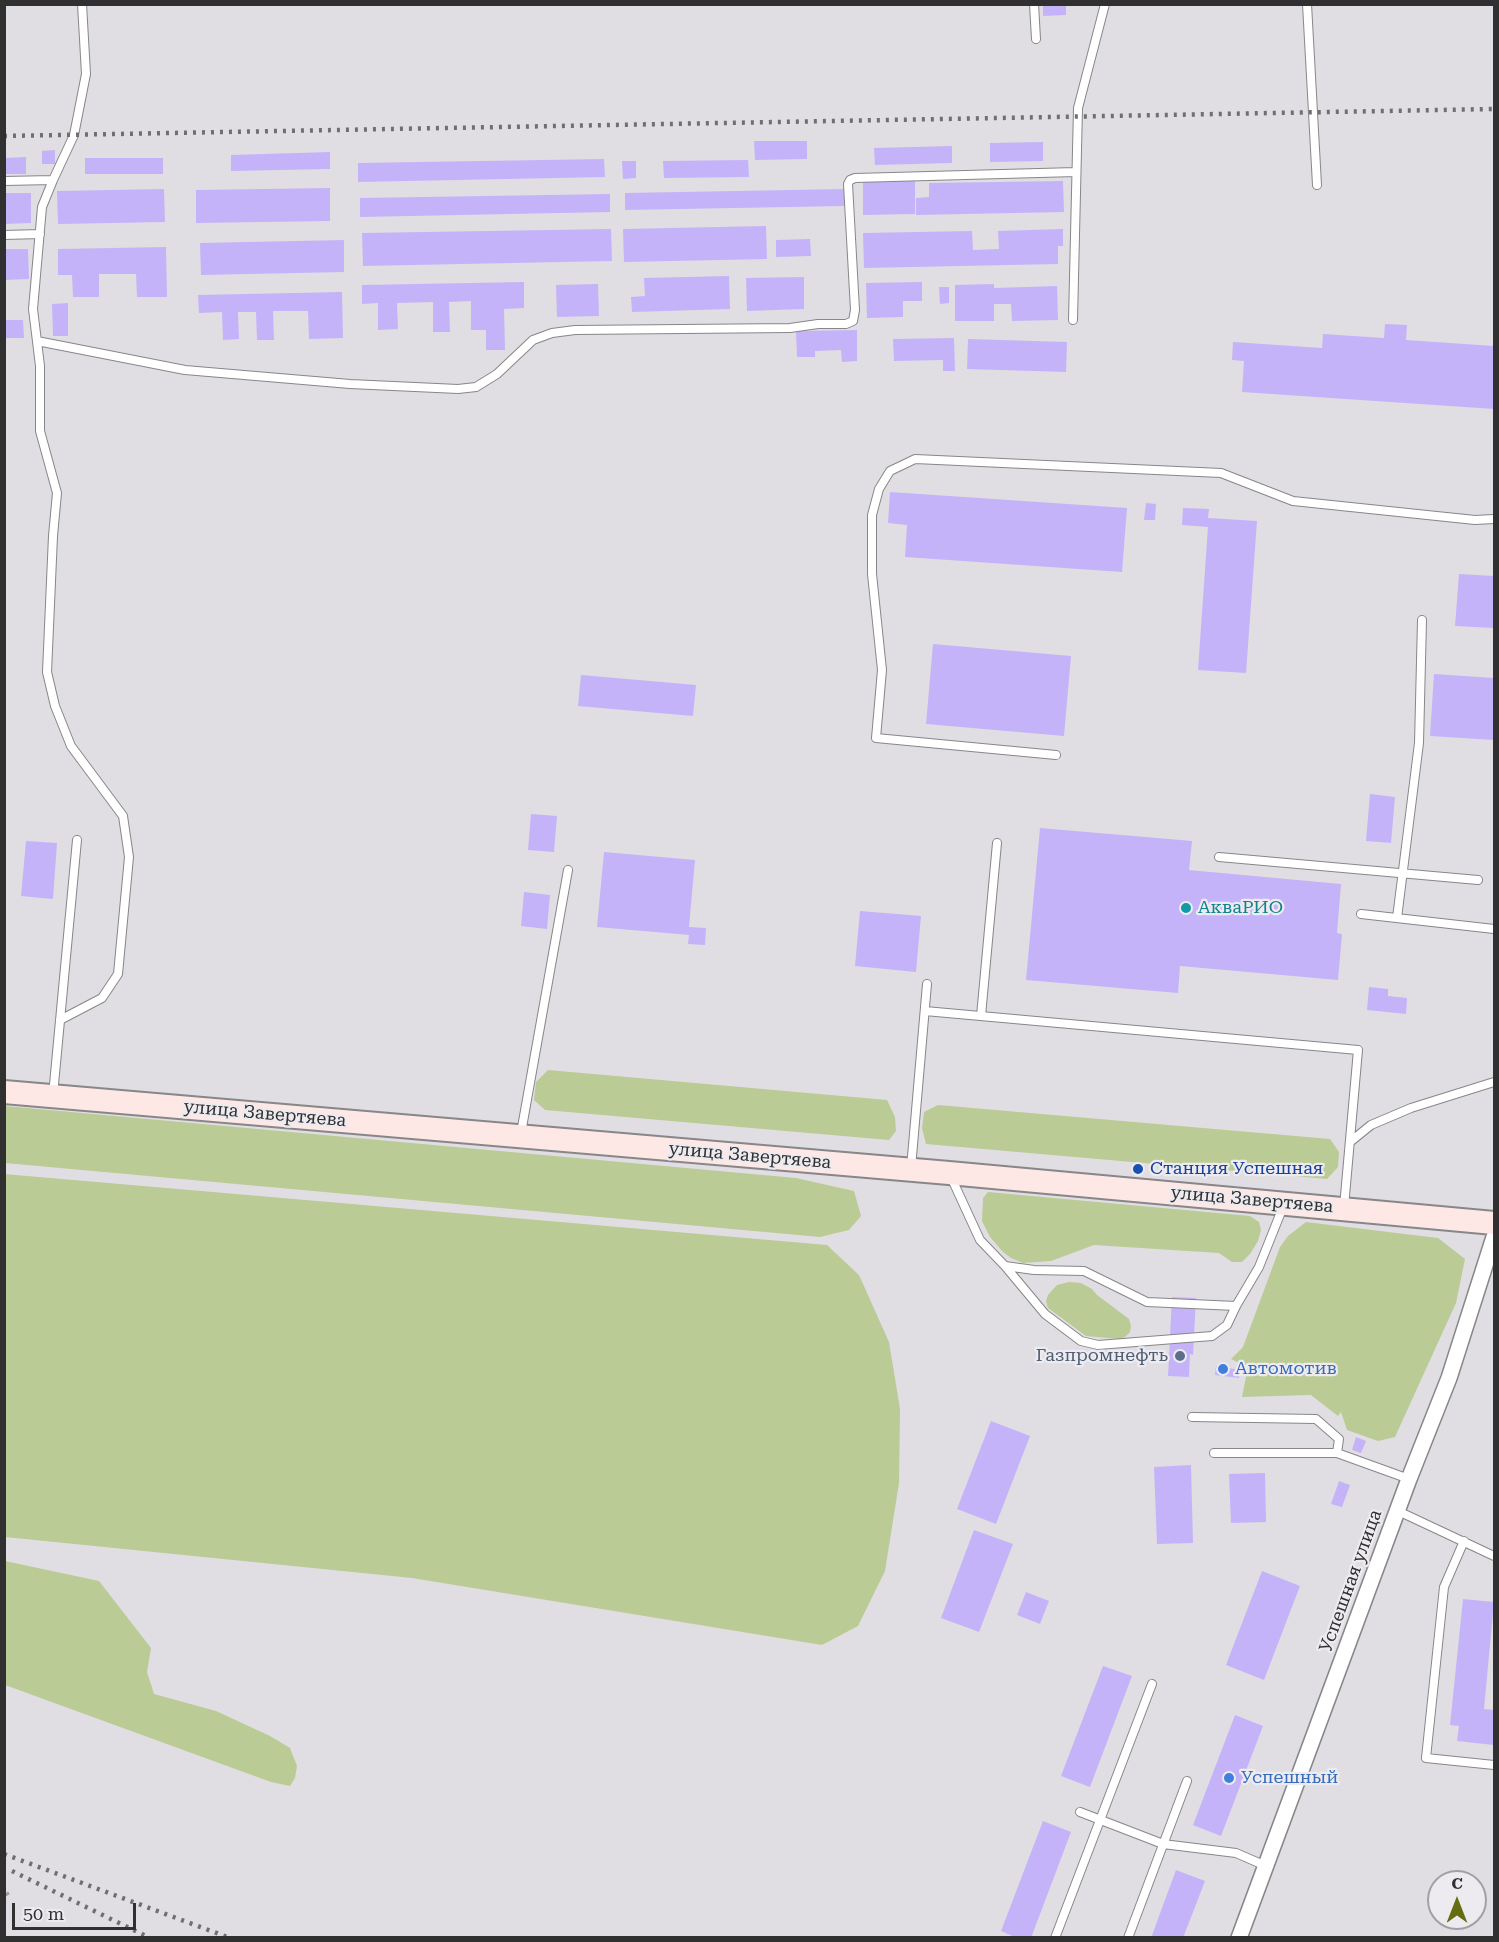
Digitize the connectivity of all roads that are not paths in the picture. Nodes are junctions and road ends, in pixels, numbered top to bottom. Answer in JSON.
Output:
{"nodes":[{"id":1,"x":82,"y":4,"type":"edge"},
{"id":2,"x":1034,"y":4,"type":"edge"},
{"id":3,"x":1106,"y":4,"type":"edge"},
{"id":4,"x":1307,"y":4,"type":"edge"},
{"id":5,"x":1036,"y":39,"type":"dead end"},
{"id":6,"x":1076,"y":172,"type":"junction"},
{"id":7,"x":53,"y":180,"type":"junction"},
{"id":8,"x":4,"y":181,"type":"edge"},
{"id":9,"x":1317,"y":185,"type":"dead end"},
{"id":10,"x":40,"y":234,"type":"junction"},
{"id":11,"x":4,"y":235,"type":"edge"},
{"id":12,"x":1073,"y":320,"type":"dead end"},
{"id":13,"x":37,"y":341,"type":"junction"},
{"id":14,"x":1494,"y":519,"type":"edge"},
{"id":15,"x":1422,"y":620,"type":"dead end"},
{"id":16,"x":1056,"y":754,"type":"dead end"},
{"id":17,"x":77,"y":840,"type":"dead end"},
{"id":18,"x":997,"y":843,"type":"dead end"},
{"id":19,"x":1219,"y":857,"type":"dead end"},
{"id":20,"x":568,"y":870,"type":"dead end"},
{"id":21,"x":1403,"y":873,"type":"junction"},
{"id":22,"x":1478,"y":880,"type":"dead end"},
{"id":23,"x":1360,"y":914,"type":"dead end"},
{"id":24,"x":1397,"y":918,"type":"junction"},
{"id":25,"x":1494,"y":929,"type":"edge"},
{"id":26,"x":927,"y":984,"type":"dead end"},
{"id":27,"x":925,"y":1011,"type":"junction"},
{"id":28,"x":981,"y":1016,"type":"junction"},
{"id":29,"x":60,"y":1020,"type":"junction"},
{"id":30,"x":1494,"y":1082,"type":"edge"},
{"id":31,"x":4,"y":1092,"type":"edge"},
{"id":32,"x":53,"y":1096,"type":"junction"},
{"id":33,"x":521,"y":1137,"type":"junction"},
{"id":34,"x":1350,"y":1142,"type":"junction"},
{"id":35,"x":911,"y":1170,"type":"junction"},
{"id":36,"x":949,"y":1173,"type":"junction"},
{"id":37,"x":1284,"y":1203,"type":"junction"},
{"id":38,"x":1344,"y":1209,"type":"junction"},
{"id":39,"x":1494,"y":1222,"type":"edge"},
{"id":40,"x":1494,"y":1236,"type":"edge"},
{"id":41,"x":1005,"y":1266,"type":"junction"},
{"id":42,"x":1236,"y":1306,"type":"junction"},
{"id":43,"x":1192,"y":1417,"type":"dead end"},
{"id":44,"x":1214,"y":1453,"type":"dead end"},
{"id":45,"x":1337,"y":1453,"type":"junction"},
{"id":46,"x":1409,"y":1479,"type":"junction"},
{"id":47,"x":1398,"y":1510,"type":"junction"},
{"id":48,"x":1464,"y":1542,"type":"junction"},
{"id":49,"x":1494,"y":1556,"type":"edge"},
{"id":50,"x":1152,"y":1684,"type":"dead end"},
{"id":51,"x":1494,"y":1765,"type":"edge"},
{"id":52,"x":1187,"y":1781,"type":"dead end"},
{"id":53,"x":1080,"y":1812,"type":"dead end"},
{"id":54,"x":1100,"y":1820,"type":"junction"},
{"id":55,"x":1163,"y":1844,"type":"junction"},
{"id":56,"x":1266,"y":1866,"type":"junction"},
{"id":57,"x":1055,"y":1938,"type":"edge"},
{"id":58,"x":1128,"y":1938,"type":"edge"},
{"id":59,"x":1239,"y":1938,"type":"edge"}],
"edges":[{"from":1,"to":7,"type":"lane"},
{"from":2,"to":5,"type":"lane"},
{"from":3,"to":6,"type":"lane"},
{"from":4,"to":9,"type":"lane"},
{"from":6,"to":12,"type":"lane"},
{"from":6,"to":13,"type":"lane"},
{"from":7,"to":8,"type":"lane"},
{"from":7,"to":10,"type":"lane"},
{"from":10,"to":11,"type":"lane"},
{"from":10,"to":13,"type":"lane"},
{"from":13,"to":29,"type":"lane"},
{"from":14,"to":16,"type":"lane"},
{"from":15,"to":21,"type":"lane"},
{"from":17,"to":29,"type":"lane"},
{"from":18,"to":28,"type":"lane"},
{"from":19,"to":21,"type":"lane"},
{"from":20,"to":33,"type":"lane"},
{"from":21,"to":22,"type":"lane"},
{"from":21,"to":24,"type":"lane"},
{"from":23,"to":24,"type":"lane"},
{"from":24,"to":25,"type":"lane"},
{"from":26,"to":27,"type":"lane"},
{"from":27,"to":28,"type":"lane"},
{"from":27,"to":35,"type":"lane"},
{"from":28,"to":34,"type":"lane"},
{"from":29,"to":32,"type":"lane"},
{"from":30,"to":34,"type":"lane"},
{"from":31,"to":32,"type":"main road","name":"улица Завертяева"},
{"from":32,"to":33,"type":"main road","name":"улица Завертяева"},
{"from":33,"to":35,"type":"main road","name":"улица Завертяева"},
{"from":34,"to":38,"type":"lane"},
{"from":35,"to":36,"type":"main road","name":"улица Завертяева"},
{"from":36,"to":37,"type":"main road","name":"улица Завертяева"},
{"from":36,"to":41,"type":"lane"},
{"from":37,"to":38,"type":"main road","name":"улица Завертяева"},
{"from":37,"to":42,"type":"lane"},
{"from":38,"to":39,"type":"main road","name":"улица Завертяева"},
{"from":40,"to":46,"type":"street","name":"Успешная улица"},
{"from":41,"to":42,"type":"lane"},
{"from":41,"to":42,"type":"lane"},
{"from":43,"to":45,"type":"lane"},
{"from":44,"to":45,"type":"lane"},
{"from":45,"to":46,"type":"lane"},
{"from":46,"to":47,"type":"street","name":"Успешная улица"},
{"from":47,"to":48,"type":"lane"},
{"from":47,"to":56,"type":"street","name":"Успешная улица"},
{"from":48,"to":49,"type":"lane"},
{"from":48,"to":51,"type":"lane"},
{"from":50,"to":54,"type":"lane"},
{"from":52,"to":55,"type":"lane"},
{"from":53,"to":54,"type":"lane"},
{"from":54,"to":55,"type":"lane"},
{"from":54,"to":57,"type":"lane"},
{"from":55,"to":56,"type":"lane"},
{"from":55,"to":58,"type":"lane"},
{"from":56,"to":59,"type":"street","name":"Успешная улица"}]}
